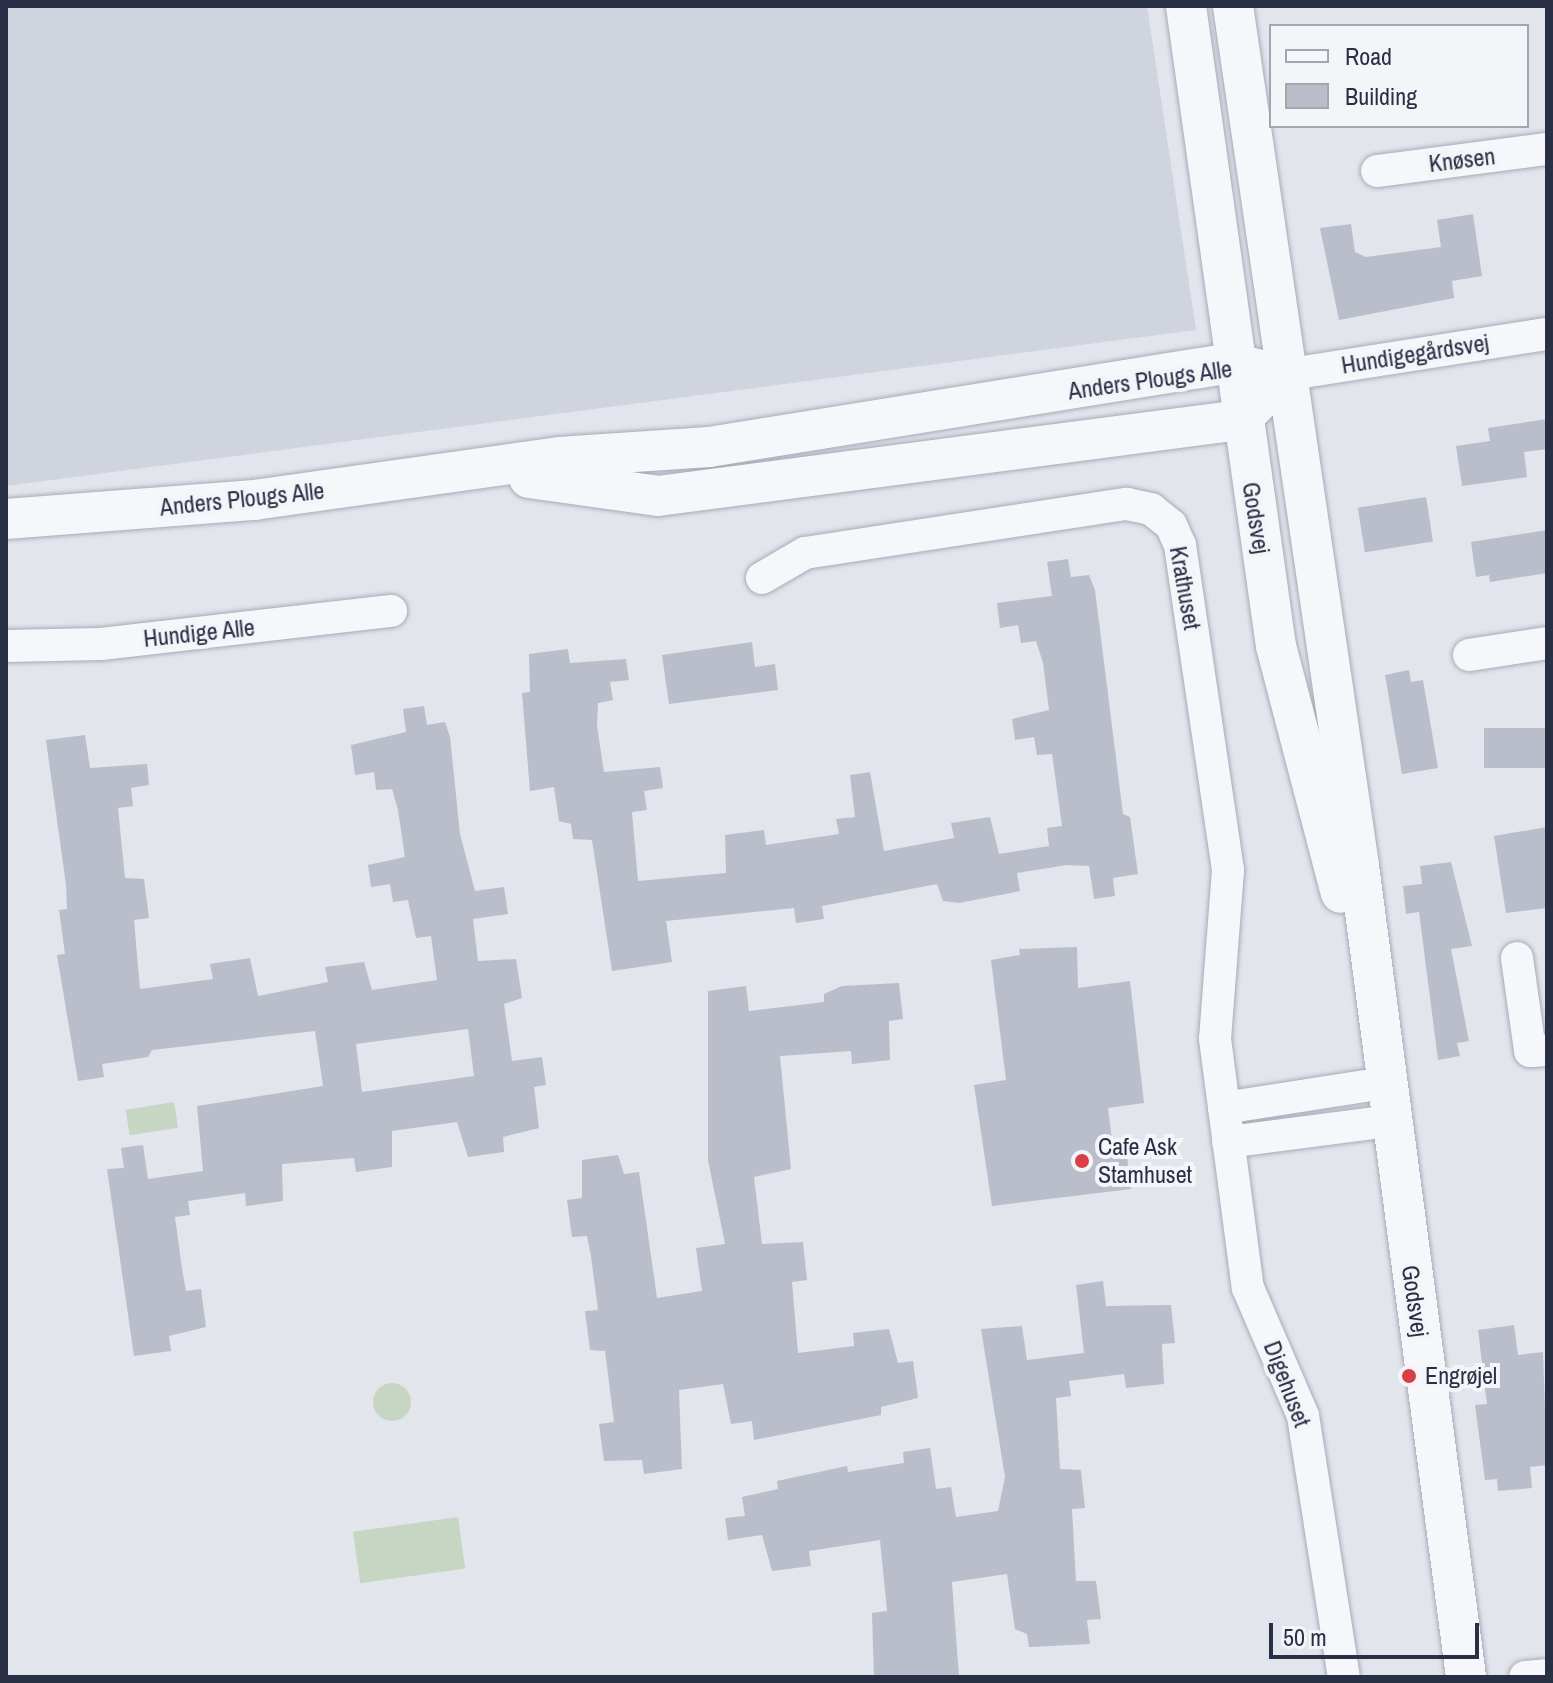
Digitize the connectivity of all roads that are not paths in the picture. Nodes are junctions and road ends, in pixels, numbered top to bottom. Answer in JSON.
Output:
{"nodes":[{"id":1,"x":1186,"y":6,"type":"edge"},
{"id":2,"x":1233,"y":6,"type":"edge"},
{"id":3,"x":1547,"y":149,"type":"edge"},
{"id":4,"x":1377,"y":171,"type":"dead end"},
{"id":5,"x":1547,"y":334,"type":"edge"},
{"id":6,"x":1231,"y":363,"type":"junction"},
{"id":7,"x":1284,"y":375,"type":"junction"},
{"id":8,"x":1240,"y":420,"type":"junction"},
{"id":9,"x":478,"y":473,"type":"junction"},
{"id":10,"x":6,"y":519,"type":"edge"},
{"id":11,"x":762,"y":578,"type":"dead end"},
{"id":12,"x":391,"y":611,"type":"dead end"},
{"id":13,"x":1547,"y":643,"type":"edge"},
{"id":14,"x":6,"y":646,"type":"edge"},
{"id":15,"x":1469,"y":655,"type":"dead end"},
{"id":16,"x":1224,"y":931,"type":"joint"},
{"id":17,"x":1517,"y":958,"type":"dead end"},
{"id":18,"x":1374,"y":1021,"type":"junction"},
{"id":19,"x":1547,"y":1050,"type":"edge"},
{"id":20,"x":1387,"y":1102,"type":"junction"},
{"id":21,"x":1224,"y":1108,"type":"junction"},
{"id":22,"x":1228,"y":1142,"type":"junction"},
{"id":23,"x":1547,"y":1675,"type":"edge"},
{"id":24,"x":1344,"y":1677,"type":"edge"},
{"id":25,"x":1466,"y":1677,"type":"edge"},
{"id":26,"x":1525,"y":1677,"type":"edge"}],
"edges":[{"from":1,"to":6,"type":"street","name":"Godsvej"},
{"from":2,"to":7,"type":"street","name":"Godsvej"},
{"from":3,"to":4,"type":"street","name":"Knøsen"},
{"from":5,"to":7,"type":"street","name":"Hundigegårdsvej"},
{"from":6,"to":7,"type":"street","name":"Anders Plougs Alle"},
{"from":6,"to":8,"type":"street","name":"Godsvej"},
{"from":6,"to":9,"type":"street","name":"Anders Plougs Alle"},
{"from":7,"to":8,"type":"street","name":"Anders Plougs Alle"},
{"from":7,"to":18,"type":"street","name":"Godsvej"},
{"from":8,"to":9,"type":"street","name":"Anders Plougs Alle"},
{"from":8,"to":18,"type":"street","name":"Godsvej"},
{"from":9,"to":10,"type":"street","name":"Anders Plougs Alle"},
{"from":11,"to":16,"type":"street","name":"Krathuset"},
{"from":12,"to":14,"type":"street","name":"Hundige Alle"},
{"from":13,"to":15,"type":"street"},
{"from":16,"to":21,"type":"street","name":"Digehuset"},
{"from":17,"to":19,"type":"street"},
{"from":18,"to":20,"type":"street","name":"Godsvej"},
{"from":20,"to":21,"type":"street"},
{"from":20,"to":22,"type":"street"},
{"from":20,"to":25,"type":"street","name":"Godsvej"},
{"from":21,"to":22,"type":"street","name":"Digehuset"},
{"from":22,"to":24,"type":"street","name":"Digehuset"},
{"from":23,"to":26,"type":"street"}]}
